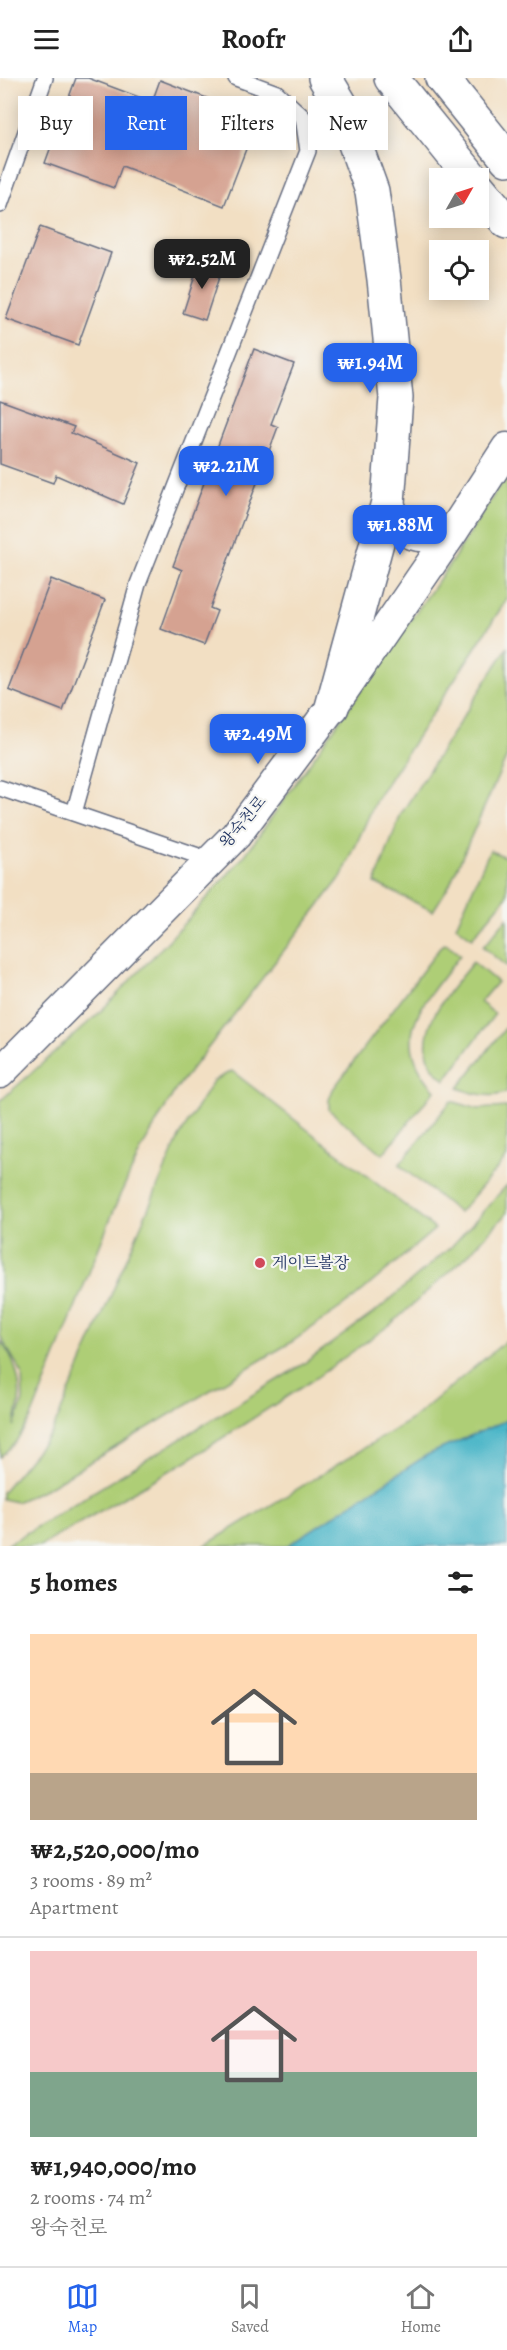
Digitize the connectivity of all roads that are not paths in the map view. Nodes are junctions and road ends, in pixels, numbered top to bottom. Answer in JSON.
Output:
{"nodes":[{"id":1,"x":45,"y":78,"type":"edge"},
{"id":2,"x":236,"y":78,"type":"edge"},
{"id":3,"x":325,"y":78,"type":"edge"},
{"id":4,"x":391,"y":78,"type":"edge"},
{"id":5,"x":442,"y":78,"type":"edge"},
{"id":6,"x":507,"y":159,"type":"edge"},
{"id":7,"x":464,"y":168,"type":"edge"},
{"id":8,"x":489,"y":200,"type":"edge"},
{"id":9,"x":0,"y":205,"type":"edge"},
{"id":10,"x":507,"y":222,"type":"edge"},
{"id":11,"x":507,"y":448,"type":"edge"},
{"id":12,"x":388,"y":502,"type":"junction"},
{"id":13,"x":452,"y":533,"type":"junction"},
{"id":14,"x":332,"y":707,"type":"junction"},
{"id":15,"x":0,"y":788,"type":"edge"},
{"id":16,"x":74,"y":813,"type":"junction"},
{"id":17,"x":210,"y":860,"type":"junction"},
{"id":18,"x":0,"y":1073,"type":"edge"}],
"edges":[{"from":1,"to":9,"type":"lane"},
{"from":2,"to":16,"type":"lane"},
{"from":3,"to":12,"type":"street"},
{"from":4,"to":7,"type":"street"},
{"from":5,"to":6,"type":"street"},
{"from":8,"to":10,"type":"street"},
{"from":11,"to":13,"type":"street","name":"왕숙천로"},
{"from":12,"to":13,"type":"street"},
{"from":12,"to":14,"type":"street"},
{"from":13,"to":14,"type":"street","name":"왕숙천로"},
{"from":14,"to":17,"type":"street","name":"왕숙천로"},
{"from":15,"to":16,"type":"lane"},
{"from":16,"to":17,"type":"lane"},
{"from":17,"to":18,"type":"street","name":"왕숙천로"}]}
